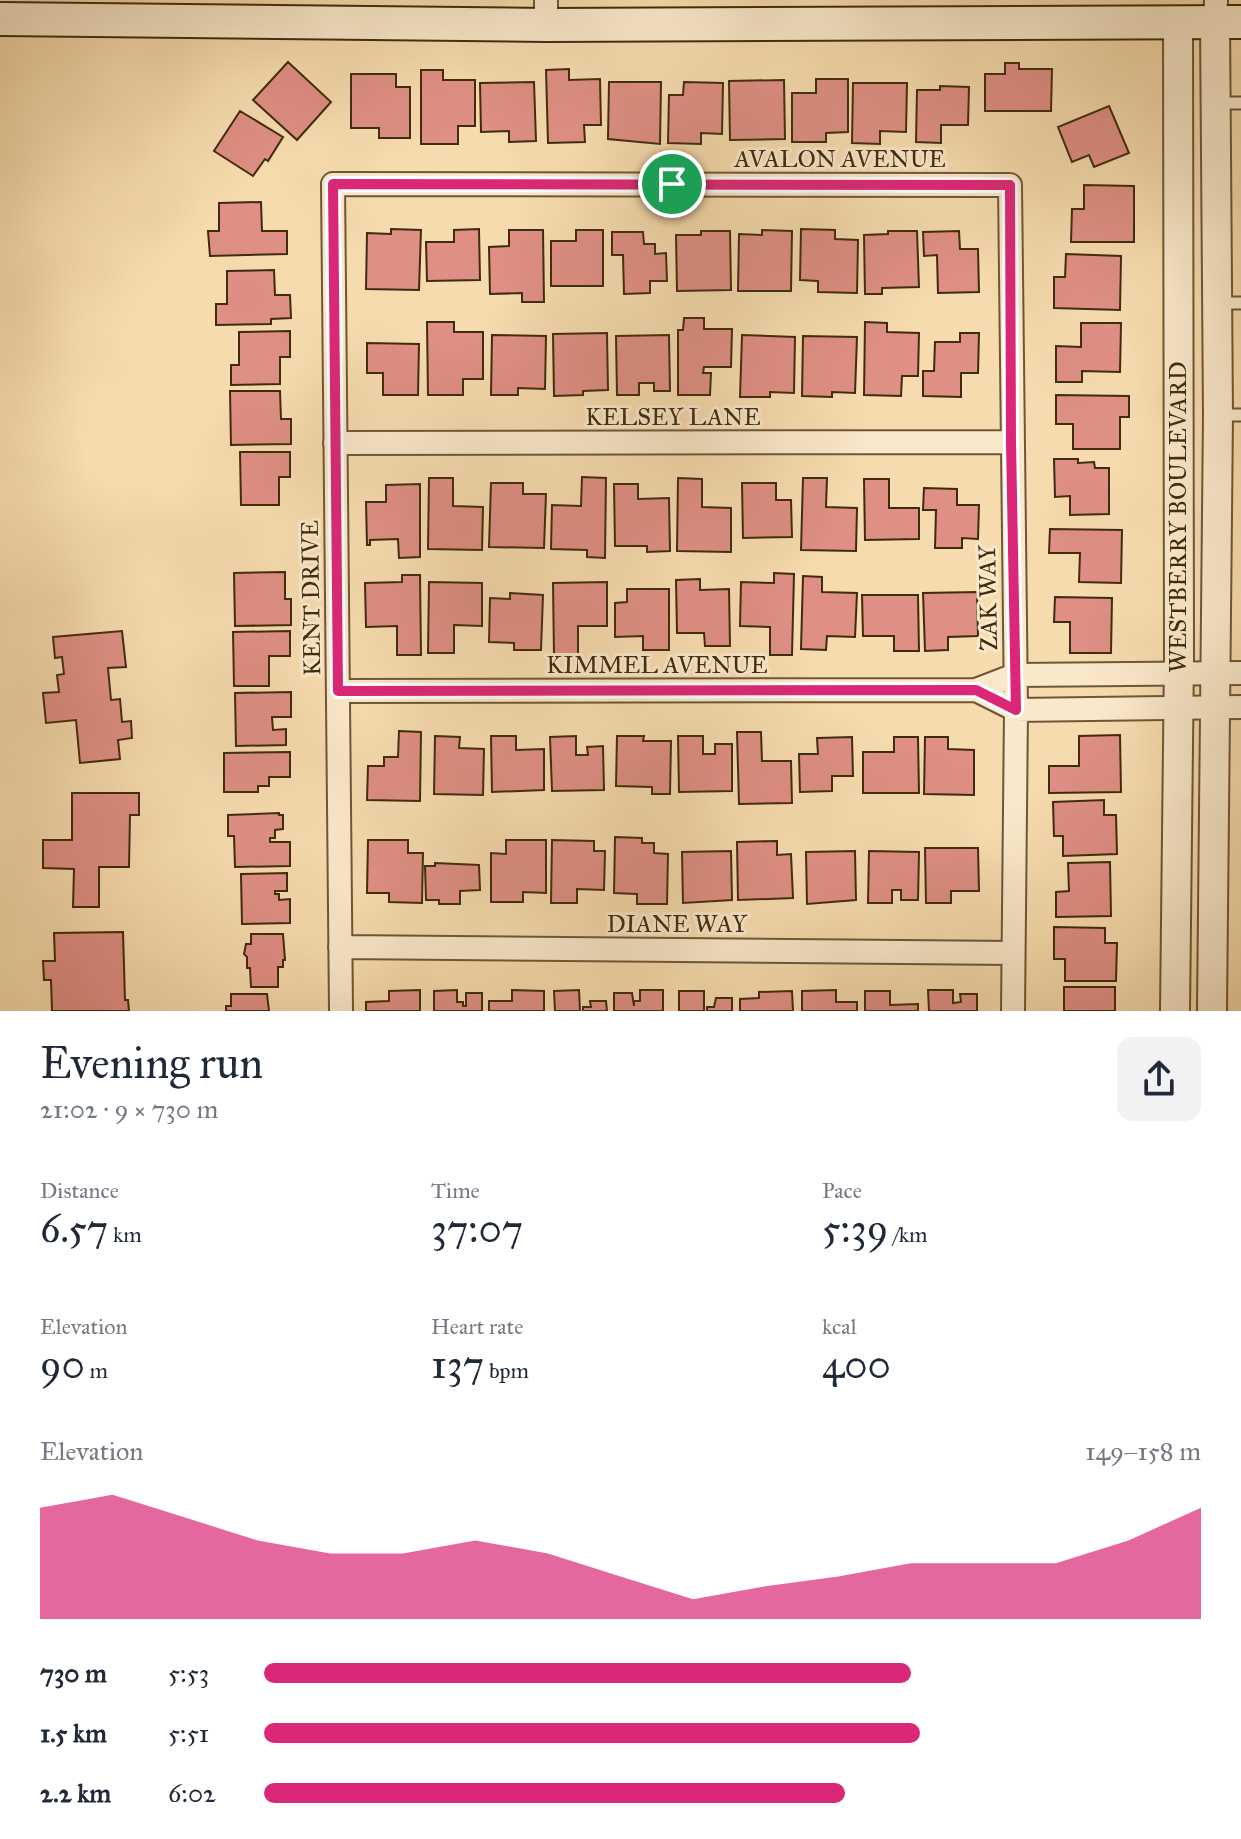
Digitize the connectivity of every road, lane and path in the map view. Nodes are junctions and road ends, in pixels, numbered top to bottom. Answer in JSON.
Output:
{"nodes":[{"id":1,"x":1178,"y":11,"type":"edge"},
{"id":2,"x":546,"y":12,"type":"edge"},
{"id":3,"x":1224,"y":15,"type":"edge"},
{"id":4,"x":0,"y":19,"type":"edge"},
{"id":5,"x":1229,"y":103,"type":"edge"},
{"id":6,"x":333,"y":184,"type":"joint"},
{"id":7,"x":1010,"y":185,"type":"joint"},
{"id":8,"x":1229,"y":303,"type":"edge"},
{"id":9,"x":1230,"y":415,"type":"edge"},
{"id":10,"x":1011,"y":442,"type":"junction"},
{"id":11,"x":335,"y":443,"type":"junction"},
{"id":12,"x":1179,"y":673,"type":"junction"},
{"id":13,"x":1228,"y":673,"type":"edge"},
{"id":14,"x":1015,"y":675,"type":"junction"},
{"id":15,"x":976,"y":690,"type":"junction"},
{"id":16,"x":338,"y":691,"type":"junction"},
{"id":17,"x":1228,"y":707,"type":"edge"},
{"id":18,"x":1178,"y":708,"type":"junction"},
{"id":19,"x":1016,"y":710,"type":"junction"},
{"id":20,"x":340,"y":947,"type":"junction"},
{"id":21,"x":1013,"y":953,"type":"junction"},
{"id":22,"x":341,"y":1011,"type":"edge"},
{"id":23,"x":1013,"y":1011,"type":"edge"},
{"id":24,"x":1175,"y":1011,"type":"edge"},
{"id":25,"x":1212,"y":1011,"type":"edge"}],
"edges":[{"from":1,"to":2,"type":"main road"},
{"from":1,"to":3,"type":"main road"},
{"from":1,"to":12,"type":"street","name":"WESTBERRY BOULEVARD"},
{"from":2,"to":4,"type":"main road"},
{"from":3,"to":5,"type":"street","name":"WESTBERRY BOULEVARD"},
{"from":5,"to":8,"type":"street","name":"WESTBERRY BOULEVARD"},
{"from":6,"to":7,"type":"street","name":"AVALON AVENUE"},
{"from":6,"to":11,"type":"street","name":"KENT DRIVE"},
{"from":7,"to":10,"type":"street","name":"ZAK WAY"},
{"from":8,"to":9,"type":"street","name":"WESTBERRY BOULEVARD"},
{"from":9,"to":13,"type":"street","name":"WESTBERRY BOULEVARD"},
{"from":10,"to":11,"type":"street","name":"KELSEY LANE"},
{"from":10,"to":14,"type":"street","name":"ZAK WAY"},
{"from":11,"to":16,"type":"street","name":"KENT DRIVE"},
{"from":12,"to":13,"type":"street","name":"KIMMEL AVENUE"},
{"from":12,"to":14,"type":"street","name":"KIMMEL AVENUE"},
{"from":12,"to":18,"type":"street","name":"WESTBERRY BOULEVARD"},
{"from":13,"to":17,"type":"street","name":"WESTBERRY BOULEVARD"},
{"from":14,"to":15,"type":"street","name":"KIMMEL AVENUE"},
{"from":14,"to":19,"type":"street","name":"ZAK WAY"},
{"from":15,"to":16,"type":"street","name":"KIMMEL AVENUE"},
{"from":15,"to":19,"type":"street","name":"KIMMEL AVENUE"},
{"from":16,"to":20,"type":"street","name":"KENT DRIVE"},
{"from":17,"to":18,"type":"street","name":"KIMMEL AVENUE"},
{"from":17,"to":25,"type":"street","name":"WESTBERRY BOULEVARD"},
{"from":18,"to":19,"type":"street","name":"KIMMEL AVENUE"},
{"from":18,"to":24,"type":"street","name":"WESTBERRY BOULEVARD"},
{"from":19,"to":21,"type":"street","name":"ZAK WAY"},
{"from":20,"to":21,"type":"street","name":"DIANE WAY"},
{"from":20,"to":22,"type":"street","name":"KENT DRIVE"},
{"from":21,"to":23,"type":"street","name":"ZAK WAY"}]}
